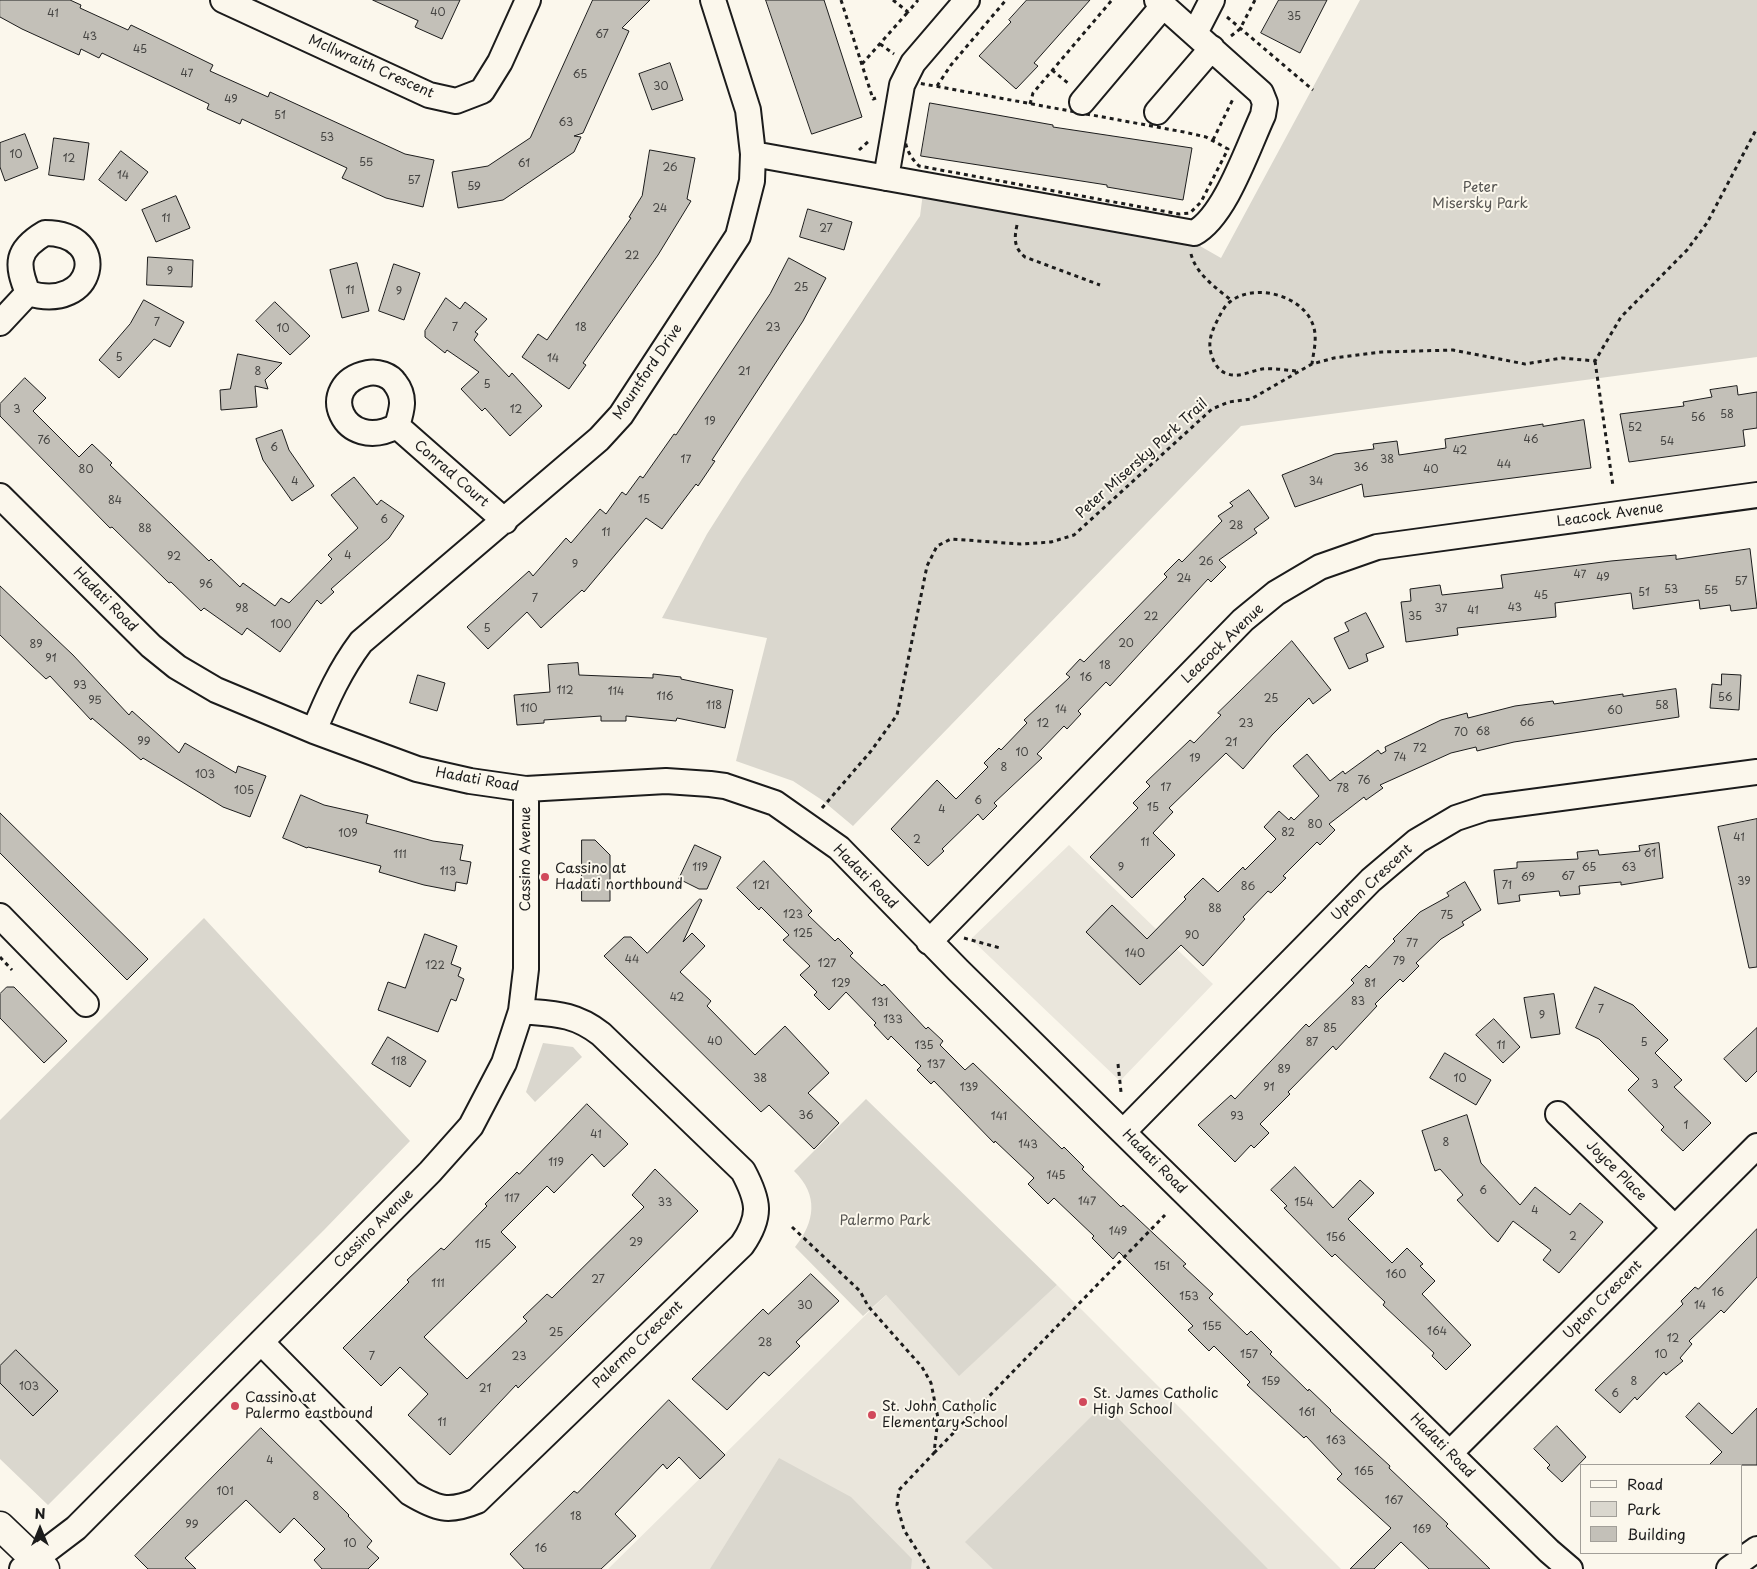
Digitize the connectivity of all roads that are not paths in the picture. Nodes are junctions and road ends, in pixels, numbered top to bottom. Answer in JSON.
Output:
{"nodes":[{"id":1,"x":223,"y":0,"type":"edge"},
{"id":2,"x":528,"y":0,"type":"edge"},
{"id":3,"x":713,"y":0,"type":"edge"},
{"id":4,"x":967,"y":0,"type":"edge"},
{"id":5,"x":1160,"y":3,"type":"edge"},
{"id":6,"x":1218,"y":7,"type":"edge"},
{"id":7,"x":1203,"y":40,"type":"junction"},
{"id":8,"x":1082,"y":102,"type":"dead end"},
{"id":9,"x":1157,"y":112,"type":"dead end"},
{"id":10,"x":753,"y":154,"type":"junction"},
{"id":11,"x":886,"y":178,"type":"junction"},
{"id":12,"x":28,"y":293,"type":"dead end"},
{"id":13,"x":0,"y":323,"type":"edge"},
{"id":14,"x":397,"y":426,"type":"dead end"},
{"id":15,"x":1757,"y":495,"type":"edge"},
{"id":16,"x":0,"y":496,"type":"edge"},
{"id":17,"x":505,"y":521,"type":"junction"},
{"id":18,"x":314,"y":731,"type":"junction"},
{"id":19,"x":1757,"y":772,"type":"edge"},
{"id":20,"x":526,"y":789,"type":"junction"},
{"id":21,"x":4,"y":928,"type":"edge"},
{"id":22,"x":929,"y":942,"type":"junction"},
{"id":23,"x":86,"y":1004,"type":"dead end"},
{"id":24,"x":521,"y":1011,"type":"junction"},
{"id":25,"x":1558,"y":1114,"type":"dead end"},
{"id":26,"x":1124,"y":1132,"type":"junction"},
{"id":27,"x":1757,"y":1146,"type":"edge"},
{"id":28,"x":1674,"y":1228,"type":"junction"},
{"id":29,"x":261,"y":1342,"type":"junction"},
{"id":30,"x":1450,"y":1454,"type":"junction"},
{"id":31,"x":0,"y":1526,"type":"edge"},
{"id":32,"x":1757,"y":1548,"type":"edge"},
{"id":33,"x":34,"y":1566,"type":"edge"},
{"id":34,"x":1570,"y":1569,"type":"edge"},
{"id":35,"x":1730,"y":1569,"type":"edge"}],
"edges":[{"from":1,"to":2,"type":"street","name":"McIlwraith Crescent"},
{"from":3,"to":10,"type":"street","name":"Mountford Drive"},
{"from":4,"to":11,"type":"street"},
{"from":5,"to":7,"type":"street"},
{"from":5,"to":8,"type":"street"},
{"from":6,"to":7,"type":"street"},
{"from":7,"to":9,"type":"street"},
{"from":7,"to":11,"type":"street"},
{"from":10,"to":11,"type":"street"},
{"from":10,"to":17,"type":"street","name":"Mountford Drive"},
{"from":12,"to":13,"type":"street"},
{"from":14,"to":17,"type":"street","name":"Conrad Court"},
{"from":15,"to":22,"type":"street","name":"Leacock Avenue"},
{"from":16,"to":18,"type":"street","name":"Hadati Road"},
{"from":17,"to":18,"type":"street","name":"Mountford Drive"},
{"from":18,"to":20,"type":"street","name":"Hadati Road"},
{"from":19,"to":26,"type":"street","name":"Upton Crescent"},
{"from":20,"to":22,"type":"street","name":"Hadati Road"},
{"from":20,"to":24,"type":"street","name":"Cassino Avenue"},
{"from":21,"to":23,"type":"street"},
{"from":22,"to":26,"type":"street","name":"Hadati Road"},
{"from":24,"to":29,"type":"street","name":"Cassino Avenue"},
{"from":24,"to":29,"type":"street","name":"Palermo Crescent"},
{"from":25,"to":28,"type":"street","name":"Joyce Place"},
{"from":26,"to":30,"type":"street","name":"Hadati Road"},
{"from":27,"to":28,"type":"street","name":"Upton Crescent"},
{"from":28,"to":30,"type":"street","name":"Upton Crescent"},
{"from":29,"to":33,"type":"street","name":"Cassino Avenue"},
{"from":30,"to":34,"type":"street","name":"Hadati Road"},
{"from":31,"to":33,"type":"main road"},
{"from":32,"to":35,"type":"street"}]}
